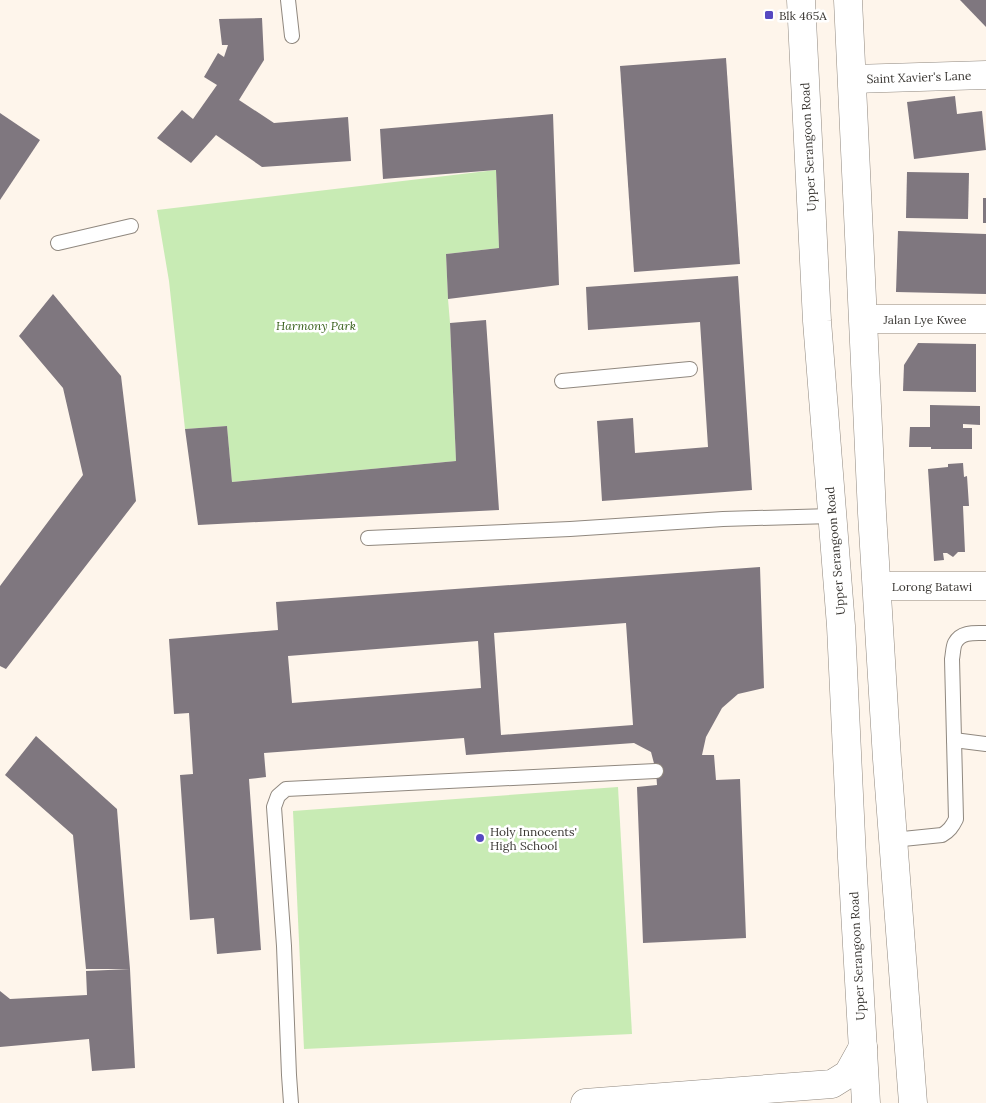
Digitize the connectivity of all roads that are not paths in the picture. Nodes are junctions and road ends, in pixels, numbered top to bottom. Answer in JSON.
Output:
{"nodes":[{"id":1,"x":288,"y":0,"type":"edge"},
{"id":2,"x":802,"y":0,"type":"edge"},
{"id":3,"x":848,"y":0,"type":"edge"},
{"id":4,"x":292,"y":36,"type":"dead end"},
{"id":5,"x":986,"y":74,"type":"edge"},
{"id":6,"x":852,"y":79,"type":"junction"},
{"id":7,"x":131,"y":226,"type":"dead end"},
{"id":8,"x":58,"y":243,"type":"dead end"},
{"id":9,"x":864,"y":319,"type":"junction"},
{"id":10,"x":986,"y":319,"type":"edge"},
{"id":11,"x":690,"y":368,"type":"dead end"},
{"id":12,"x":562,"y":381,"type":"dead end"},
{"id":13,"x":832,"y":516,"type":"junction"},
{"id":14,"x":368,"y":538,"type":"dead end"},
{"id":15,"x":877,"y":586,"type":"junction"},
{"id":16,"x":986,"y":586,"type":"edge"},
{"id":17,"x":986,"y":633,"type":"edge"},
{"id":18,"x":954,"y":740,"type":"junction"},
{"id":19,"x":986,"y":744,"type":"edge"},
{"id":20,"x":656,"y":771,"type":"dead end"},
{"id":21,"x":893,"y":840,"type":"junction"},
{"id":22,"x":863,"y":1047,"type":"junction"},
{"id":23,"x":291,"y":1103,"type":"edge"},
{"id":24,"x":594,"y":1103,"type":"edge"},
{"id":25,"x":866,"y":1103,"type":"edge"},
{"id":26,"x":913,"y":1103,"type":"edge"}],
"edges":[{"from":1,"to":4,"type":"lane"},
{"from":2,"to":13,"type":"main road","name":"Upper Serangoon Road"},
{"from":3,"to":6,"type":"main road"},
{"from":5,"to":6,"type":"main road","name":"Saint Xavier's Lane"},
{"from":6,"to":9,"type":"main road"},
{"from":7,"to":8,"type":"lane"},
{"from":9,"to":10,"type":"main road","name":"Jalan Lye Kwee"},
{"from":9,"to":15,"type":"main road"},
{"from":11,"to":12,"type":"lane"},
{"from":13,"to":14,"type":"lane"},
{"from":13,"to":22,"type":"main road","name":"Upper Serangoon Road"},
{"from":15,"to":16,"type":"main road","name":"Lorong Batawi"},
{"from":15,"to":21,"type":"main road"},
{"from":17,"to":18,"type":"lane"},
{"from":18,"to":19,"type":"lane"},
{"from":18,"to":21,"type":"lane"},
{"from":20,"to":23,"type":"lane"},
{"from":21,"to":26,"type":"main road"},
{"from":22,"to":24,"type":"main road"},
{"from":22,"to":25,"type":"main road","name":"Upper Serangoon Road"}]}
